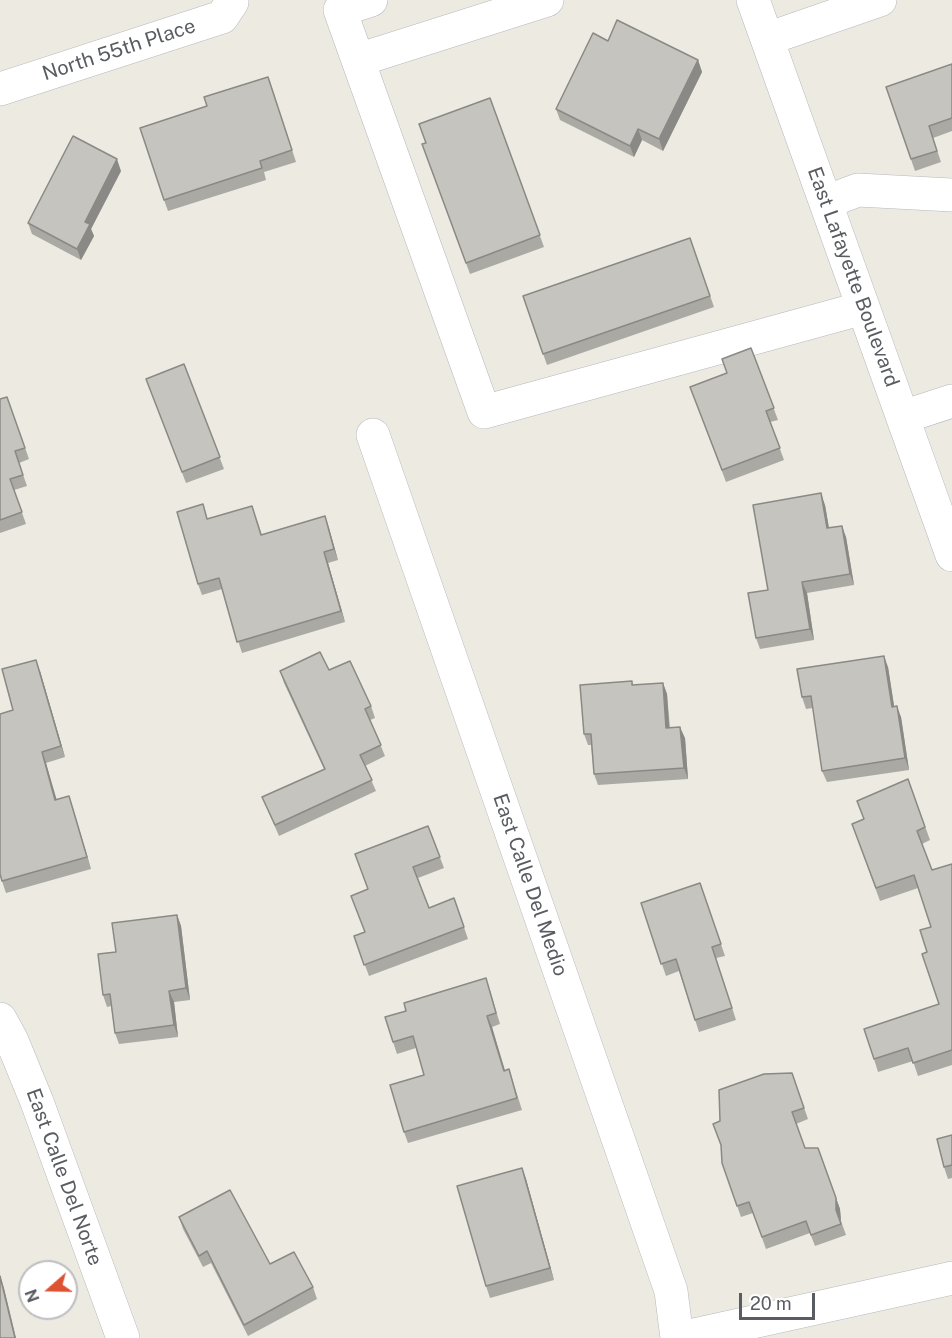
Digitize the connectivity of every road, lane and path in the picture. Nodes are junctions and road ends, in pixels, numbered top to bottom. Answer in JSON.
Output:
{"nodes":[{"id":1,"x":370,"y":0,"type":"edge"},
{"id":2,"x":547,"y":0,"type":"edge"},
{"id":3,"x":753,"y":0,"type":"edge"},
{"id":4,"x":880,"y":0,"type":"edge"},
{"id":5,"x":232,"y":1,"type":"edge"},
{"id":6,"x":767,"y":39,"type":"junction"},
{"id":7,"x":358,"y":60,"type":"junction"},
{"id":8,"x":0,"y":89,"type":"edge"},
{"id":9,"x":952,"y":195,"type":"edge"},
{"id":10,"x":826,"y":202,"type":"junction"},
{"id":11,"x":864,"y":308,"type":"junction"},
{"id":12,"x":952,"y":401,"type":"edge"},
{"id":13,"x":903,"y":417,"type":"junction"},
{"id":14,"x":373,"y":435,"type":"dead end"},
{"id":15,"x":952,"y":555,"type":"edge"},
{"id":16,"x":0,"y":1019,"type":"edge"},
{"id":17,"x":952,"y":1278,"type":"edge"},
{"id":18,"x":123,"y":1338,"type":"edge"},
{"id":19,"x":678,"y":1338,"type":"edge"}],
"edges":[{"from":1,"to":7,"type":"street"},
{"from":2,"to":7,"type":"street"},
{"from":3,"to":6,"type":"street","name":"East Lafayette Boulevard"},
{"from":4,"to":6,"type":"street"},
{"from":5,"to":8,"type":"street","name":"North 55th Place"},
{"from":6,"to":10,"type":"street","name":"East Lafayette Boulevard"},
{"from":7,"to":11,"type":"street"},
{"from":9,"to":10,"type":"street"},
{"from":10,"to":11,"type":"street","name":"East Lafayette Boulevard"},
{"from":11,"to":13,"type":"street","name":"East Lafayette Boulevard"},
{"from":12,"to":13,"type":"street"},
{"from":13,"to":15,"type":"street","name":"East Lafayette Boulevard"},
{"from":14,"to":19,"type":"street","name":"East Calle Del Medio"},
{"from":16,"to":18,"type":"street","name":"East Calle Del Norte"},
{"from":17,"to":19,"type":"street"}]}
